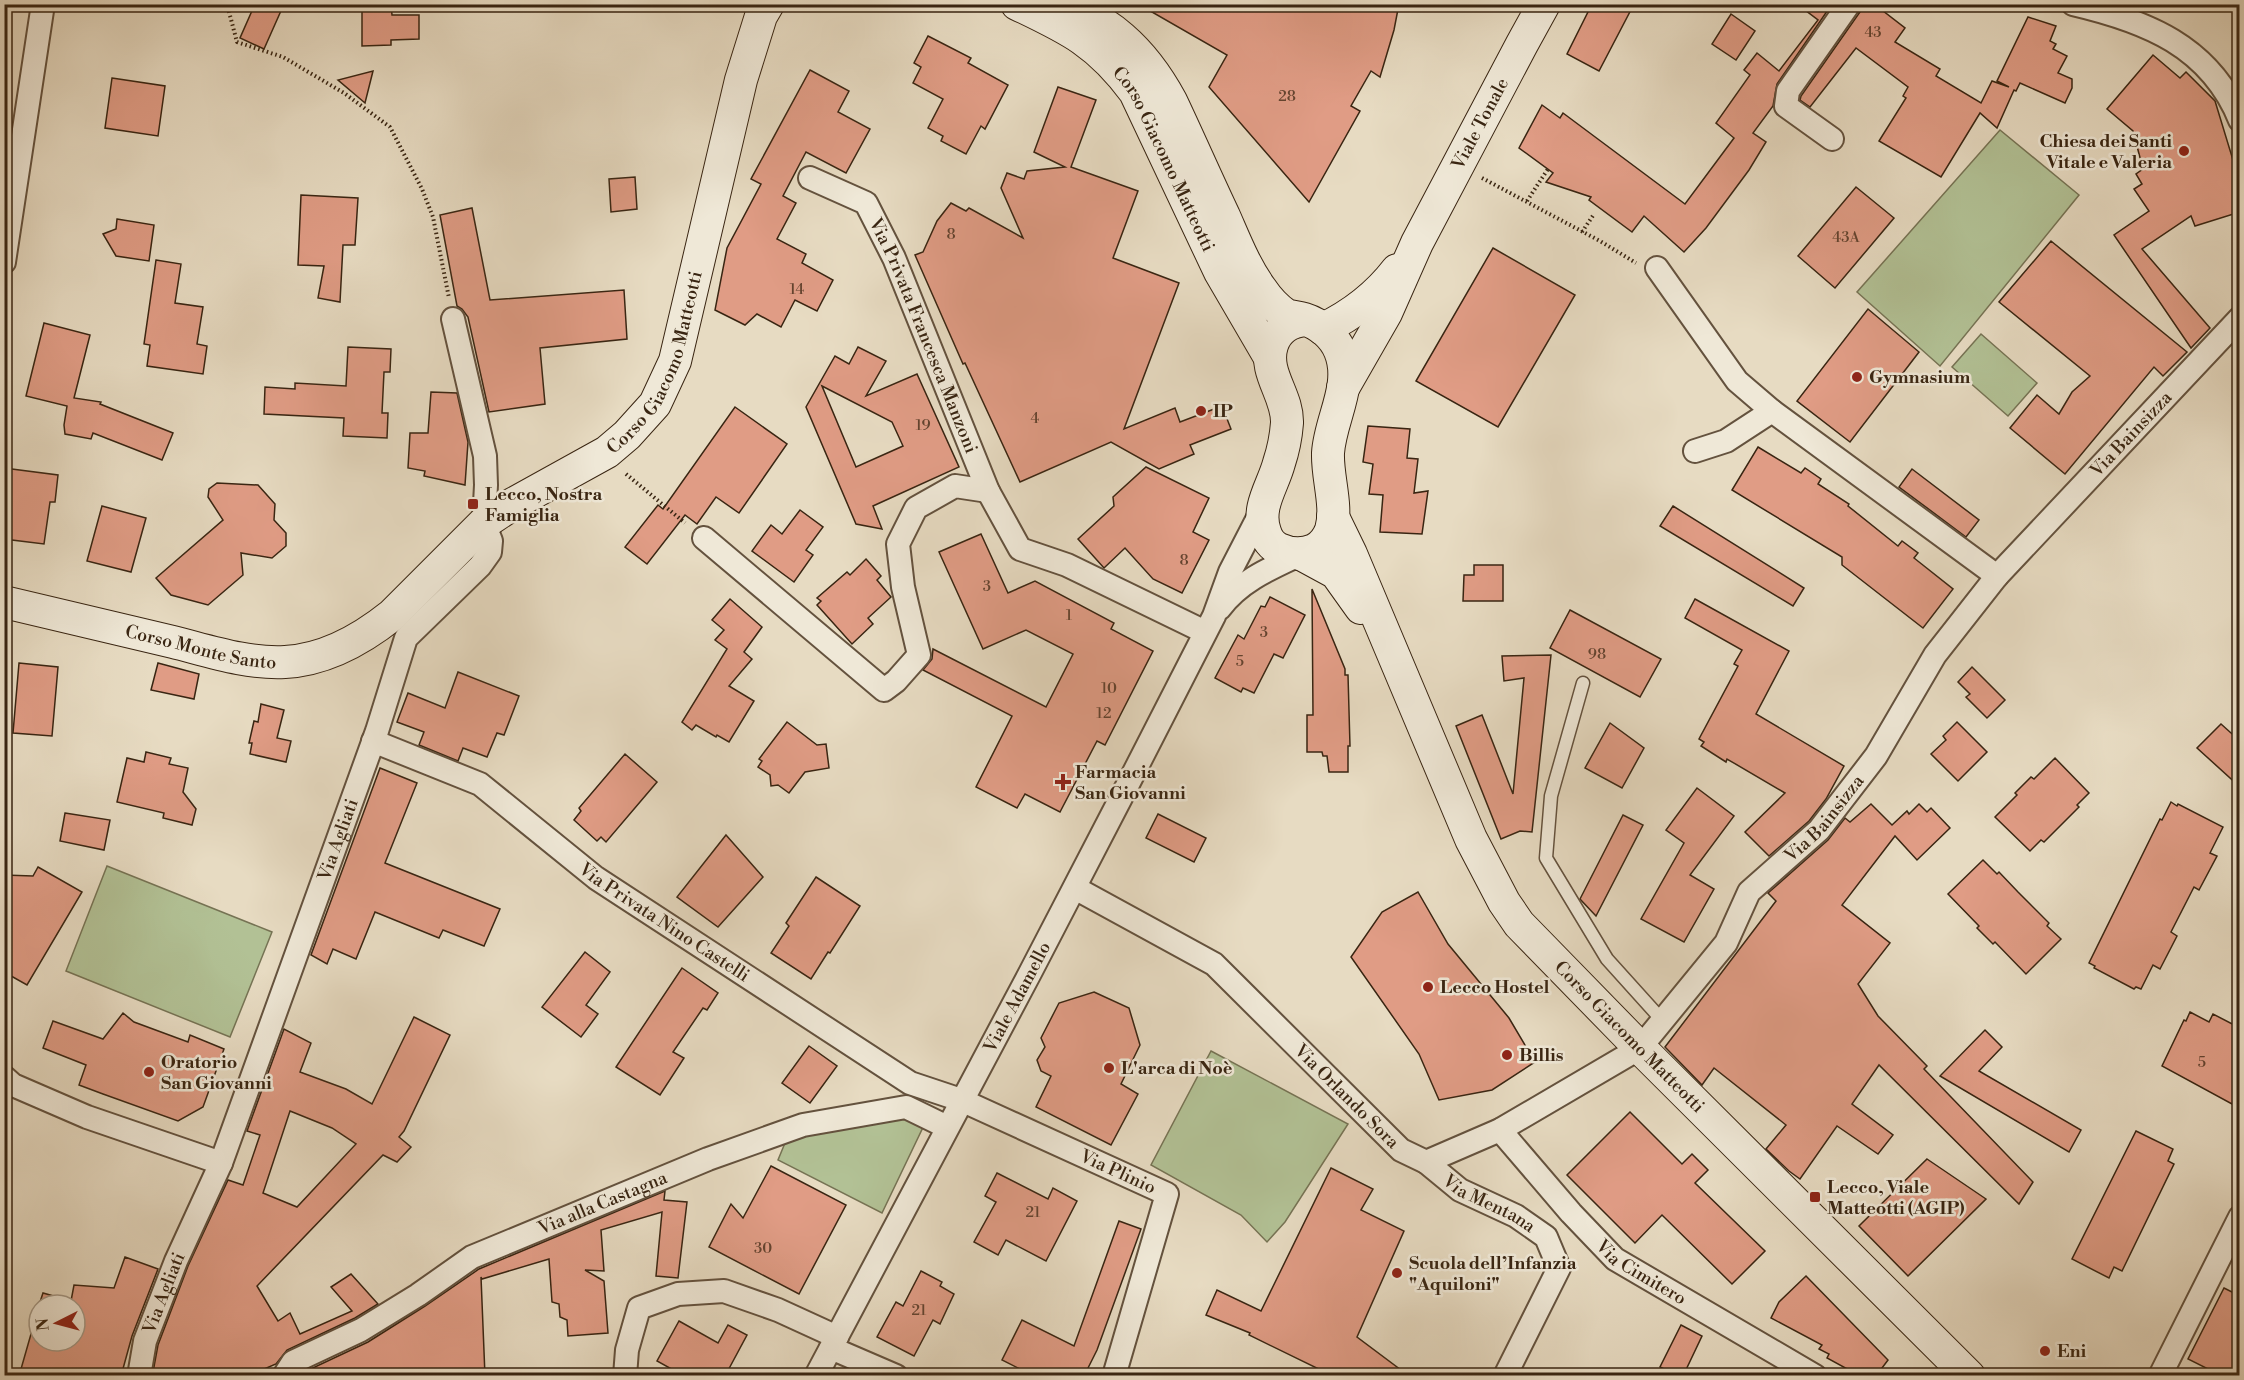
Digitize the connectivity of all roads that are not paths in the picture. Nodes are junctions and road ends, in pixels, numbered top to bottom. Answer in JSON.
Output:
{"nodes":[{"id":1,"x":43,"y":4,"type":"edge"},
{"id":2,"x":768,"y":4,"type":"edge"},
{"id":3,"x":1017,"y":4,"type":"edge"},
{"id":4,"x":1050,"y":4,"type":"edge"},
{"id":5,"x":1545,"y":4,"type":"edge"},
{"id":6,"x":1850,"y":4,"type":"edge"},
{"id":7,"x":2073,"y":4,"type":"edge"},
{"id":8,"x":2118,"y":9,"type":"edge"},
{"id":9,"x":2240,"y":120,"type":"edge"},
{"id":10,"x":1832,"y":139,"type":"dead end"},
{"id":11,"x":810,"y":178,"type":"dead end"},
{"id":12,"x":1417,"y":243,"type":"junction"},
{"id":13,"x":4,"y":262,"type":"edge"},
{"id":14,"x":1646,"y":265,"type":"road end"},
{"id":15,"x":2240,"y":318,"type":"edge"},
{"id":16,"x":453,"y":319,"type":"road end"},
{"id":17,"x":1315,"y":325,"type":"junction"},
{"id":18,"x":1269,"y":356,"type":"junction"},
{"id":19,"x":1343,"y":388,"type":"junction"},
{"id":20,"x":1772,"y":411,"type":"junction"},
{"id":21,"x":1695,"y":451,"type":"dead end"},
{"id":22,"x":988,"y":491,"type":"junction"},
{"id":23,"x":1263,"y":507,"type":"junction"},
{"id":24,"x":1333,"y":517,"type":"junction"},
{"id":25,"x":484,"y":523,"type":"junction"},
{"id":26,"x":704,"y":538,"type":"road end"},
{"id":27,"x":1301,"y":554,"type":"junction"},
{"id":28,"x":1997,"y":576,"type":"junction"},
{"id":29,"x":4,"y":602,"type":"edge"},
{"id":30,"x":392,"y":615,"type":"joint"},
{"id":31,"x":1210,"y":624,"type":"junction"},
{"id":32,"x":1383,"y":633,"type":"junction"},
{"id":33,"x":1583,"y":682,"type":"dead end"},
{"id":34,"x":373,"y":741,"type":"junction"},
{"id":35,"x":1075,"y":888,"type":"junction"},
{"id":36,"x":1662,"y":1020,"type":"junction"},
{"id":37,"x":1640,"y":1048,"type":"junction"},
{"id":38,"x":4,"y":1077,"type":"edge"},
{"id":39,"x":962,"y":1100,"type":"junction"},
{"id":40,"x":947,"y":1127,"type":"junction"},
{"id":41,"x":1500,"y":1130,"type":"junction"},
{"id":42,"x":1426,"y":1162,"type":"junction"},
{"id":43,"x":221,"y":1163,"type":"junction"},
{"id":44,"x":2240,"y":1216,"type":"edge"},
{"id":45,"x":834,"y":1343,"type":"junction"},
{"id":46,"x":139,"y":1376,"type":"edge"},
{"id":47,"x":284,"y":1376,"type":"edge"},
{"id":48,"x":625,"y":1376,"type":"edge"},
{"id":49,"x":816,"y":1376,"type":"edge"},
{"id":50,"x":896,"y":1376,"type":"edge"},
{"id":51,"x":1114,"y":1376,"type":"edge"},
{"id":52,"x":1505,"y":1376,"type":"edge"},
{"id":53,"x":1815,"y":1376,"type":"edge"},
{"id":54,"x":1969,"y":1376,"type":"edge"},
{"id":55,"x":2160,"y":1376,"type":"edge"}],
"edges":[{"from":1,"to":13,"type":"street"},
{"from":2,"to":25,"type":"main road","name":"Corso Giacomo Matteotti"},
{"from":3,"to":18,"type":"main road","name":"Corso Giacomo Matteotti"},
{"from":4,"to":17,"type":"main road","name":"Corso Giacomo Matteotti"},
{"from":5,"to":12,"type":"main road","name":"Viale Tonale"},
{"from":6,"to":10,"type":"street"},
{"from":7,"to":8,"type":"street"},
{"from":8,"to":9,"type":"street"},
{"from":11,"to":22,"type":"street","name":"Via Privata Francesca Manzoni"},
{"from":12,"to":17,"type":"main road","name":"Viale Tonale"},
{"from":12,"to":19,"type":"main road","name":"Viale Tonale"},
{"from":14,"to":20,"type":"street"},
{"from":15,"to":28,"type":"street","name":"Via Bainsizza"},
{"from":16,"to":25,"type":"street","name":"Via Agliati"},
{"from":17,"to":18,"type":"main road","name":"Viale Tonale"},
{"from":17,"to":19,"type":"main road"},
{"from":18,"to":23,"type":"main road","name":"Corso Giacomo Matteotti"},
{"from":19,"to":24,"type":"main road"},
{"from":20,"to":21,"type":"street"},
{"from":20,"to":28,"type":"street"},
{"from":22,"to":26,"type":"street"},
{"from":22,"to":31,"type":"street","name":"Via Privata Francesca Manzoni"},
{"from":23,"to":27,"type":"main road","name":"Corso Giacomo Matteotti"},
{"from":23,"to":31,"type":"street","name":"Viale Adamello"},
{"from":24,"to":27,"type":"main road"},
{"from":24,"to":32,"type":"main road","name":"Corso Giacomo Matteotti"},
{"from":25,"to":30,"type":"main road","name":"Corso Giacomo Matteotti"},
{"from":25,"to":34,"type":"street","name":"Via Agliati"},
{"from":27,"to":31,"type":"street","name":"Viale Adamello"},
{"from":27,"to":32,"type":"main road","name":"Corso Giacomo Matteotti"},
{"from":28,"to":36,"type":"street","name":"Via Bainsizza"},
{"from":29,"to":30,"type":"main road","name":"Corso Monte Santo"},
{"from":31,"to":35,"type":"street","name":"Viale Adamello"},
{"from":32,"to":37,"type":"main road","name":"Corso Giacomo Matteotti"},
{"from":33,"to":36,"type":"lane"},
{"from":34,"to":39,"type":"street","name":"Via Privata Nino Castelli"},
{"from":34,"to":43,"type":"street","name":"Via Agliati"},
{"from":35,"to":39,"type":"street","name":"Viale Adamello"},
{"from":35,"to":42,"type":"street","name":"Via Orlando Sora"},
{"from":36,"to":37,"type":"street","name":"Via Bainsizza"},
{"from":37,"to":41,"type":"street"},
{"from":37,"to":54,"type":"main road","name":"Corso Giacomo Matteotti"},
{"from":38,"to":43,"type":"street"},
{"from":39,"to":40,"type":"street","name":"Viale Adamello"},
{"from":39,"to":51,"type":"street","name":"Via Plinio"},
{"from":40,"to":45,"type":"street","name":"Viale Adamello"},
{"from":40,"to":47,"type":"street","name":"Via alla Castagna"},
{"from":41,"to":42,"type":"street"},
{"from":41,"to":53,"type":"street","name":"Via Cimitero"},
{"from":42,"to":52,"type":"street","name":"Via Mentana"},
{"from":43,"to":46,"type":"street","name":"Via Agliati"},
{"from":44,"to":55,"type":"street"},
{"from":45,"to":48,"type":"street"},
{"from":45,"to":49,"type":"street","name":"Viale Adamello"},
{"from":45,"to":50,"type":"street"}]}
